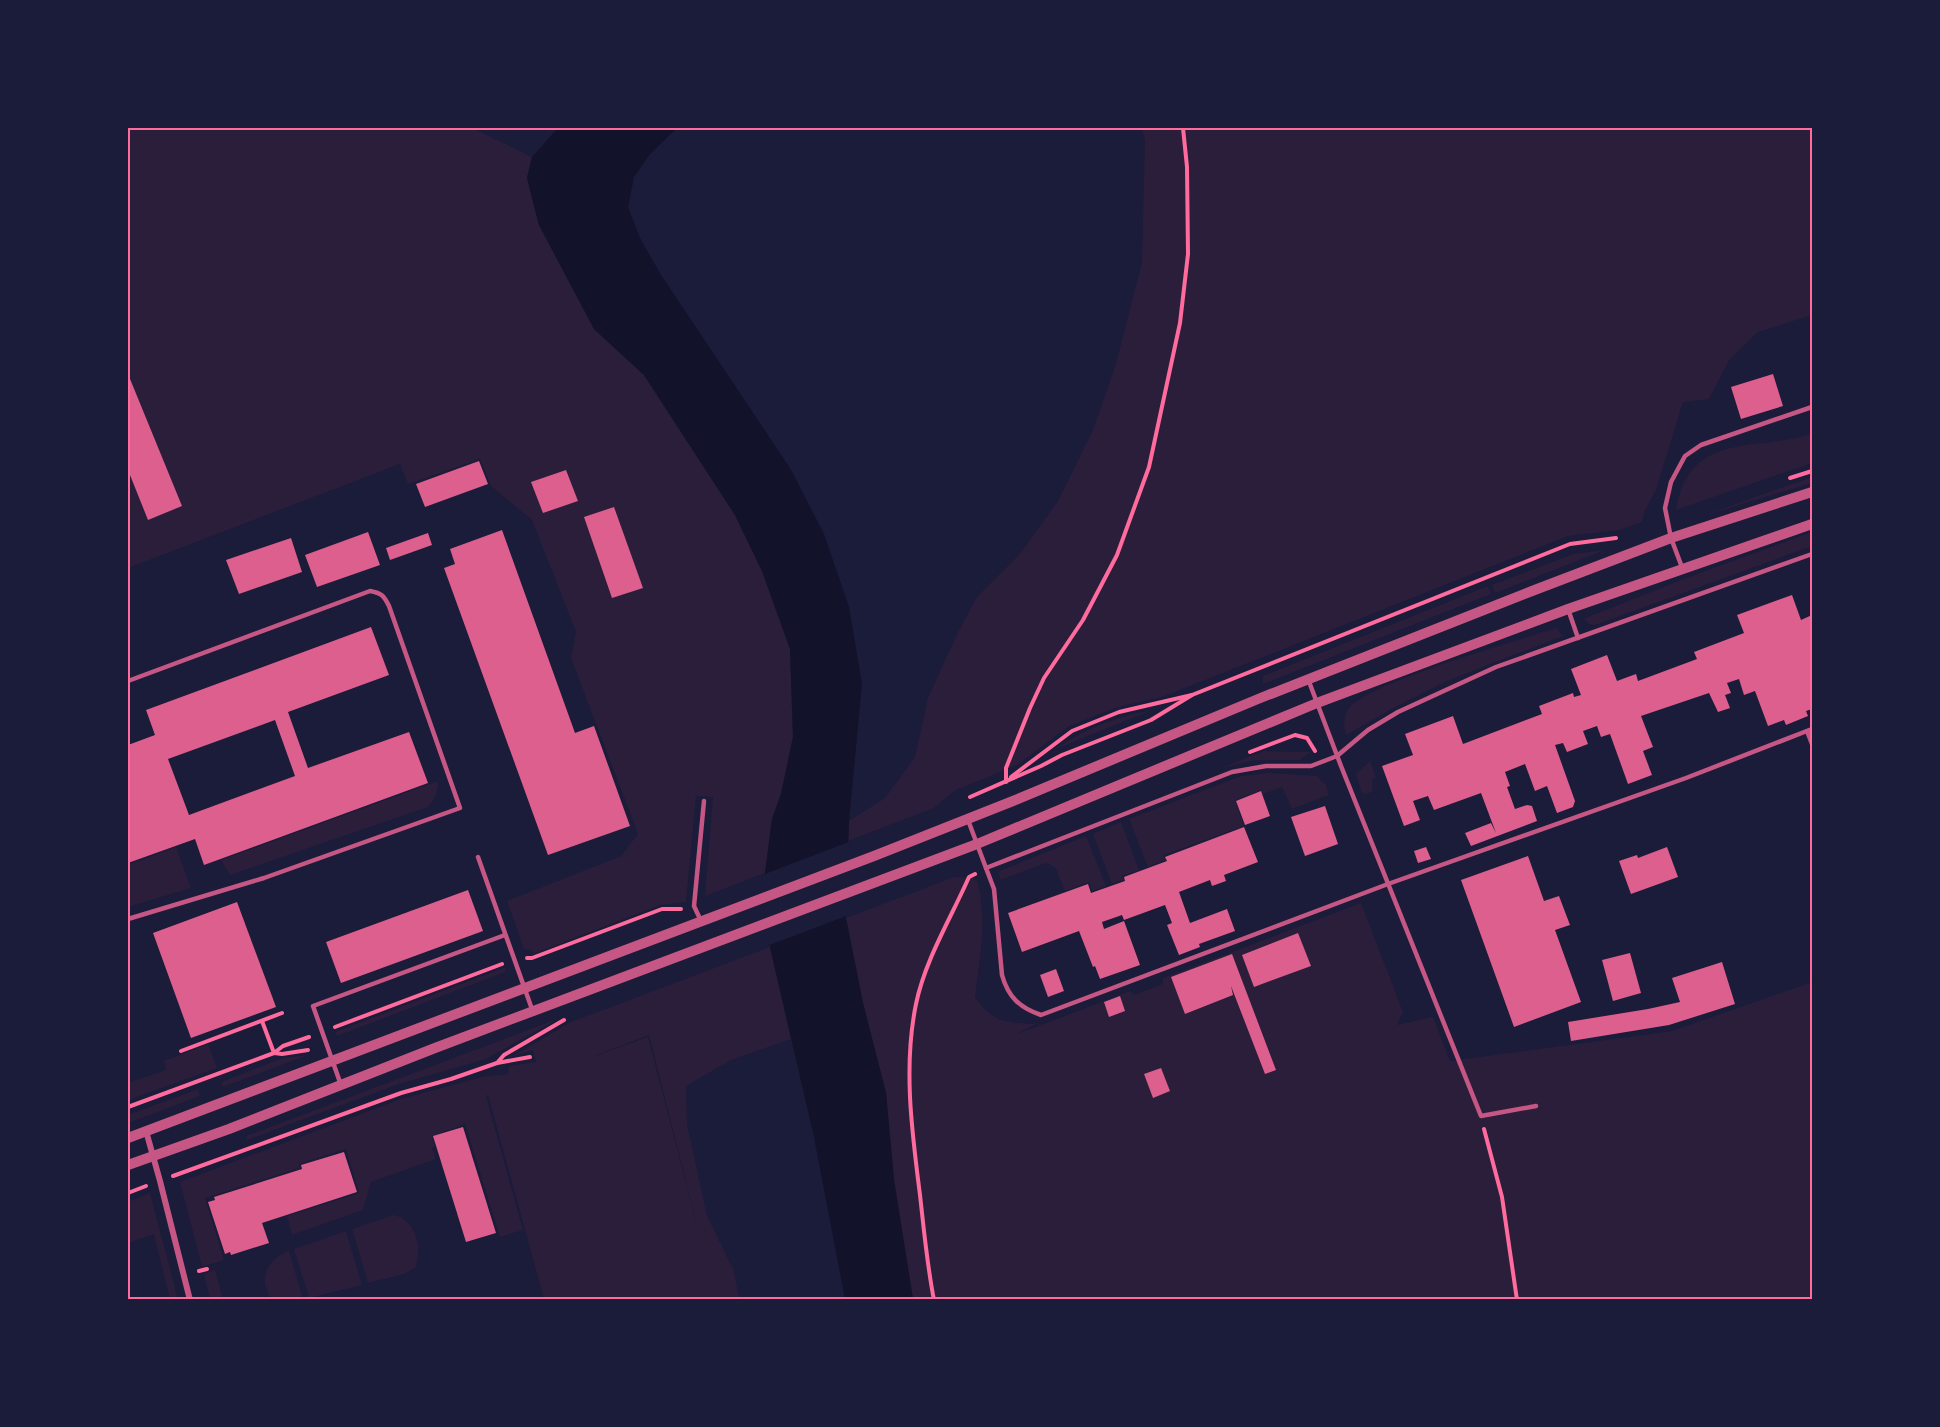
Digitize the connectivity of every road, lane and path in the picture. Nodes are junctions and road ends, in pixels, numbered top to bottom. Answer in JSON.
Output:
{"nodes":[{"id":1,"x":1183,"y":128,"type":"edge"},
{"id":2,"x":1812,"y":408,"type":"edge"},
{"id":3,"x":1812,"y":471,"type":"edge"},
{"id":4,"x":1790,"y":478,"type":"dead end"},
{"id":5,"x":1812,"y":492,"type":"edge"},
{"id":6,"x":1812,"y":524,"type":"edge"},
{"id":7,"x":1618,"y":538,"type":"dead end"},
{"id":8,"x":1671,"y":538,"type":"junction"},
{"id":9,"x":1812,"y":554,"type":"edge"},
{"id":10,"x":1683,"y":570,"type":"junction"},
{"id":11,"x":1568,"y":609,"type":"junction"},
{"id":12,"x":1578,"y":638,"type":"junction"},
{"id":13,"x":1308,"y":679,"type":"junction"},
{"id":14,"x":128,"y":681,"type":"edge"},
{"id":15,"x":1192,"y":695,"type":"junction"},
{"id":16,"x":1317,"y":703,"type":"junction"},
{"id":17,"x":1810,"y":730,"type":"edge"},
{"id":18,"x":1812,"y":744,"type":"edge"},
{"id":19,"x":1337,"y":756,"type":"junction"},
{"id":20,"x":1005,"y":781,"type":"junction"},
{"id":21,"x":704,"y":801,"type":"dead end"},
{"id":22,"x":1012,"y":801,"type":"junction"},
{"id":23,"x":968,"y":819,"type":"junction"},
{"id":24,"x":976,"y":844,"type":"junction"},
{"id":25,"x":478,"y":857,"type":"dead end"},
{"id":26,"x":986,"y":868,"type":"junction"},
{"id":27,"x":1388,"y":884,"type":"junction"},
{"id":28,"x":685,"y":909,"type":"dead end"},
{"id":29,"x":128,"y":919,"type":"edge"},
{"id":30,"x":701,"y":921,"type":"junction"},
{"id":31,"x":505,"y":936,"type":"junction"},
{"id":32,"x":514,"y":959,"type":"junction"},
{"id":33,"x":524,"y":988,"type":"junction"},
{"id":34,"x":532,"y":1012,"type":"junction"},
{"id":35,"x":282,"y":1013,"type":"dead end"},
{"id":36,"x":569,"y":1017,"type":"dead end"},
{"id":37,"x":262,"y":1021,"type":"junction"},
{"id":38,"x":322,"y":1032,"type":"junction"},
{"id":39,"x":182,"y":1051,"type":"dead end"},
{"id":40,"x":274,"y":1053,"type":"junction"},
{"id":41,"x":530,"y":1058,"type":"dead end"},
{"id":42,"x":332,"y":1060,"type":"junction"},
{"id":43,"x":497,"y":1063,"type":"junction"},
{"id":44,"x":341,"y":1085,"type":"junction"},
{"id":45,"x":1536,"y":1106,"type":"dead end"},
{"id":46,"x":128,"y":1107,"type":"edge"},
{"id":47,"x":1481,"y":1116,"type":"junction"},
{"id":48,"x":146,"y":1131,"type":"junction"},
{"id":49,"x":128,"y":1138,"type":"edge"},
{"id":50,"x":153,"y":1156,"type":"junction"},
{"id":51,"x":128,"y":1165,"type":"edge"},
{"id":52,"x":160,"y":1181,"type":"junction"},
{"id":53,"x":128,"y":1193,"type":"edge"},
{"id":54,"x":207,"y":1269,"type":"dead end"},
{"id":55,"x":199,"y":1271,"type":"dead end"},
{"id":56,"x":190,"y":1299,"type":"edge"},
{"id":57,"x":934,"y":1299,"type":"edge"},
{"id":58,"x":1517,"y":1299,"type":"edge"}],
"edges":[{"from":1,"to":20,"type":"path"},
{"from":2,"to":8,"type":"lane"},
{"from":3,"to":4,"type":"path"},
{"from":5,"to":8,"type":"street"},
{"from":6,"to":10,"type":"street"},
{"from":7,"to":15,"type":"path"},
{"from":8,"to":10,"type":"lane"},
{"from":8,"to":13,"type":"street"},
{"from":9,"to":12,"type":"lane"},
{"from":10,"to":11,"type":"street"},
{"from":11,"to":12,"type":"lane"},
{"from":11,"to":16,"type":"street"},
{"from":12,"to":19,"type":"lane"},
{"from":13,"to":16,"type":"lane"},
{"from":13,"to":22,"type":"street"},
{"from":14,"to":29,"type":"lane"},
{"from":15,"to":20,"type":"path"},
{"from":15,"to":20,"type":"path"},
{"from":16,"to":19,"type":"lane"},
{"from":16,"to":24,"type":"street"},
{"from":17,"to":18,"type":"lane"},
{"from":17,"to":27,"type":"lane"},
{"from":19,"to":26,"type":"lane"},
{"from":19,"to":27,"type":"lane"},
{"from":20,"to":22,"type":"path"},
{"from":21,"to":30,"type":"lane"},
{"from":22,"to":23,"type":"street"},
{"from":23,"to":24,"type":"lane"},
{"from":23,"to":30,"type":"street"},
{"from":24,"to":26,"type":"lane"},
{"from":24,"to":34,"type":"street"},
{"from":25,"to":31,"type":"lane"},
{"from":26,"to":27,"type":"lane"},
{"from":26,"to":57,"type":"path"},
{"from":27,"to":47,"type":"lane"},
{"from":28,"to":32,"type":"path"},
{"from":30,"to":33,"type":"street"},
{"from":31,"to":32,"type":"lane"},
{"from":31,"to":38,"type":"lane"},
{"from":32,"to":33,"type":"lane"},
{"from":32,"to":38,"type":"path"},
{"from":33,"to":34,"type":"lane"},
{"from":33,"to":42,"type":"street"},
{"from":34,"to":44,"type":"street"},
{"from":35,"to":37,"type":"path"},
{"from":36,"to":43,"type":"path"},
{"from":37,"to":39,"type":"path"},
{"from":37,"to":40,"type":"path"},
{"from":38,"to":40,"type":"path"},
{"from":38,"to":42,"type":"lane"},
{"from":40,"to":46,"type":"path"},
{"from":41,"to":43,"type":"path"},
{"from":42,"to":44,"type":"lane"},
{"from":42,"to":48,"type":"street"},
{"from":43,"to":52,"type":"path"},
{"from":44,"to":50,"type":"street"},
{"from":45,"to":47,"type":"lane"},
{"from":47,"to":58,"type":"path"},
{"from":48,"to":49,"type":"street"},
{"from":48,"to":50,"type":"street"},
{"from":50,"to":51,"type":"street"},
{"from":50,"to":52,"type":"street"},
{"from":52,"to":53,"type":"path"},
{"from":52,"to":56,"type":"street"},
{"from":54,"to":55,"type":"path"}]}
